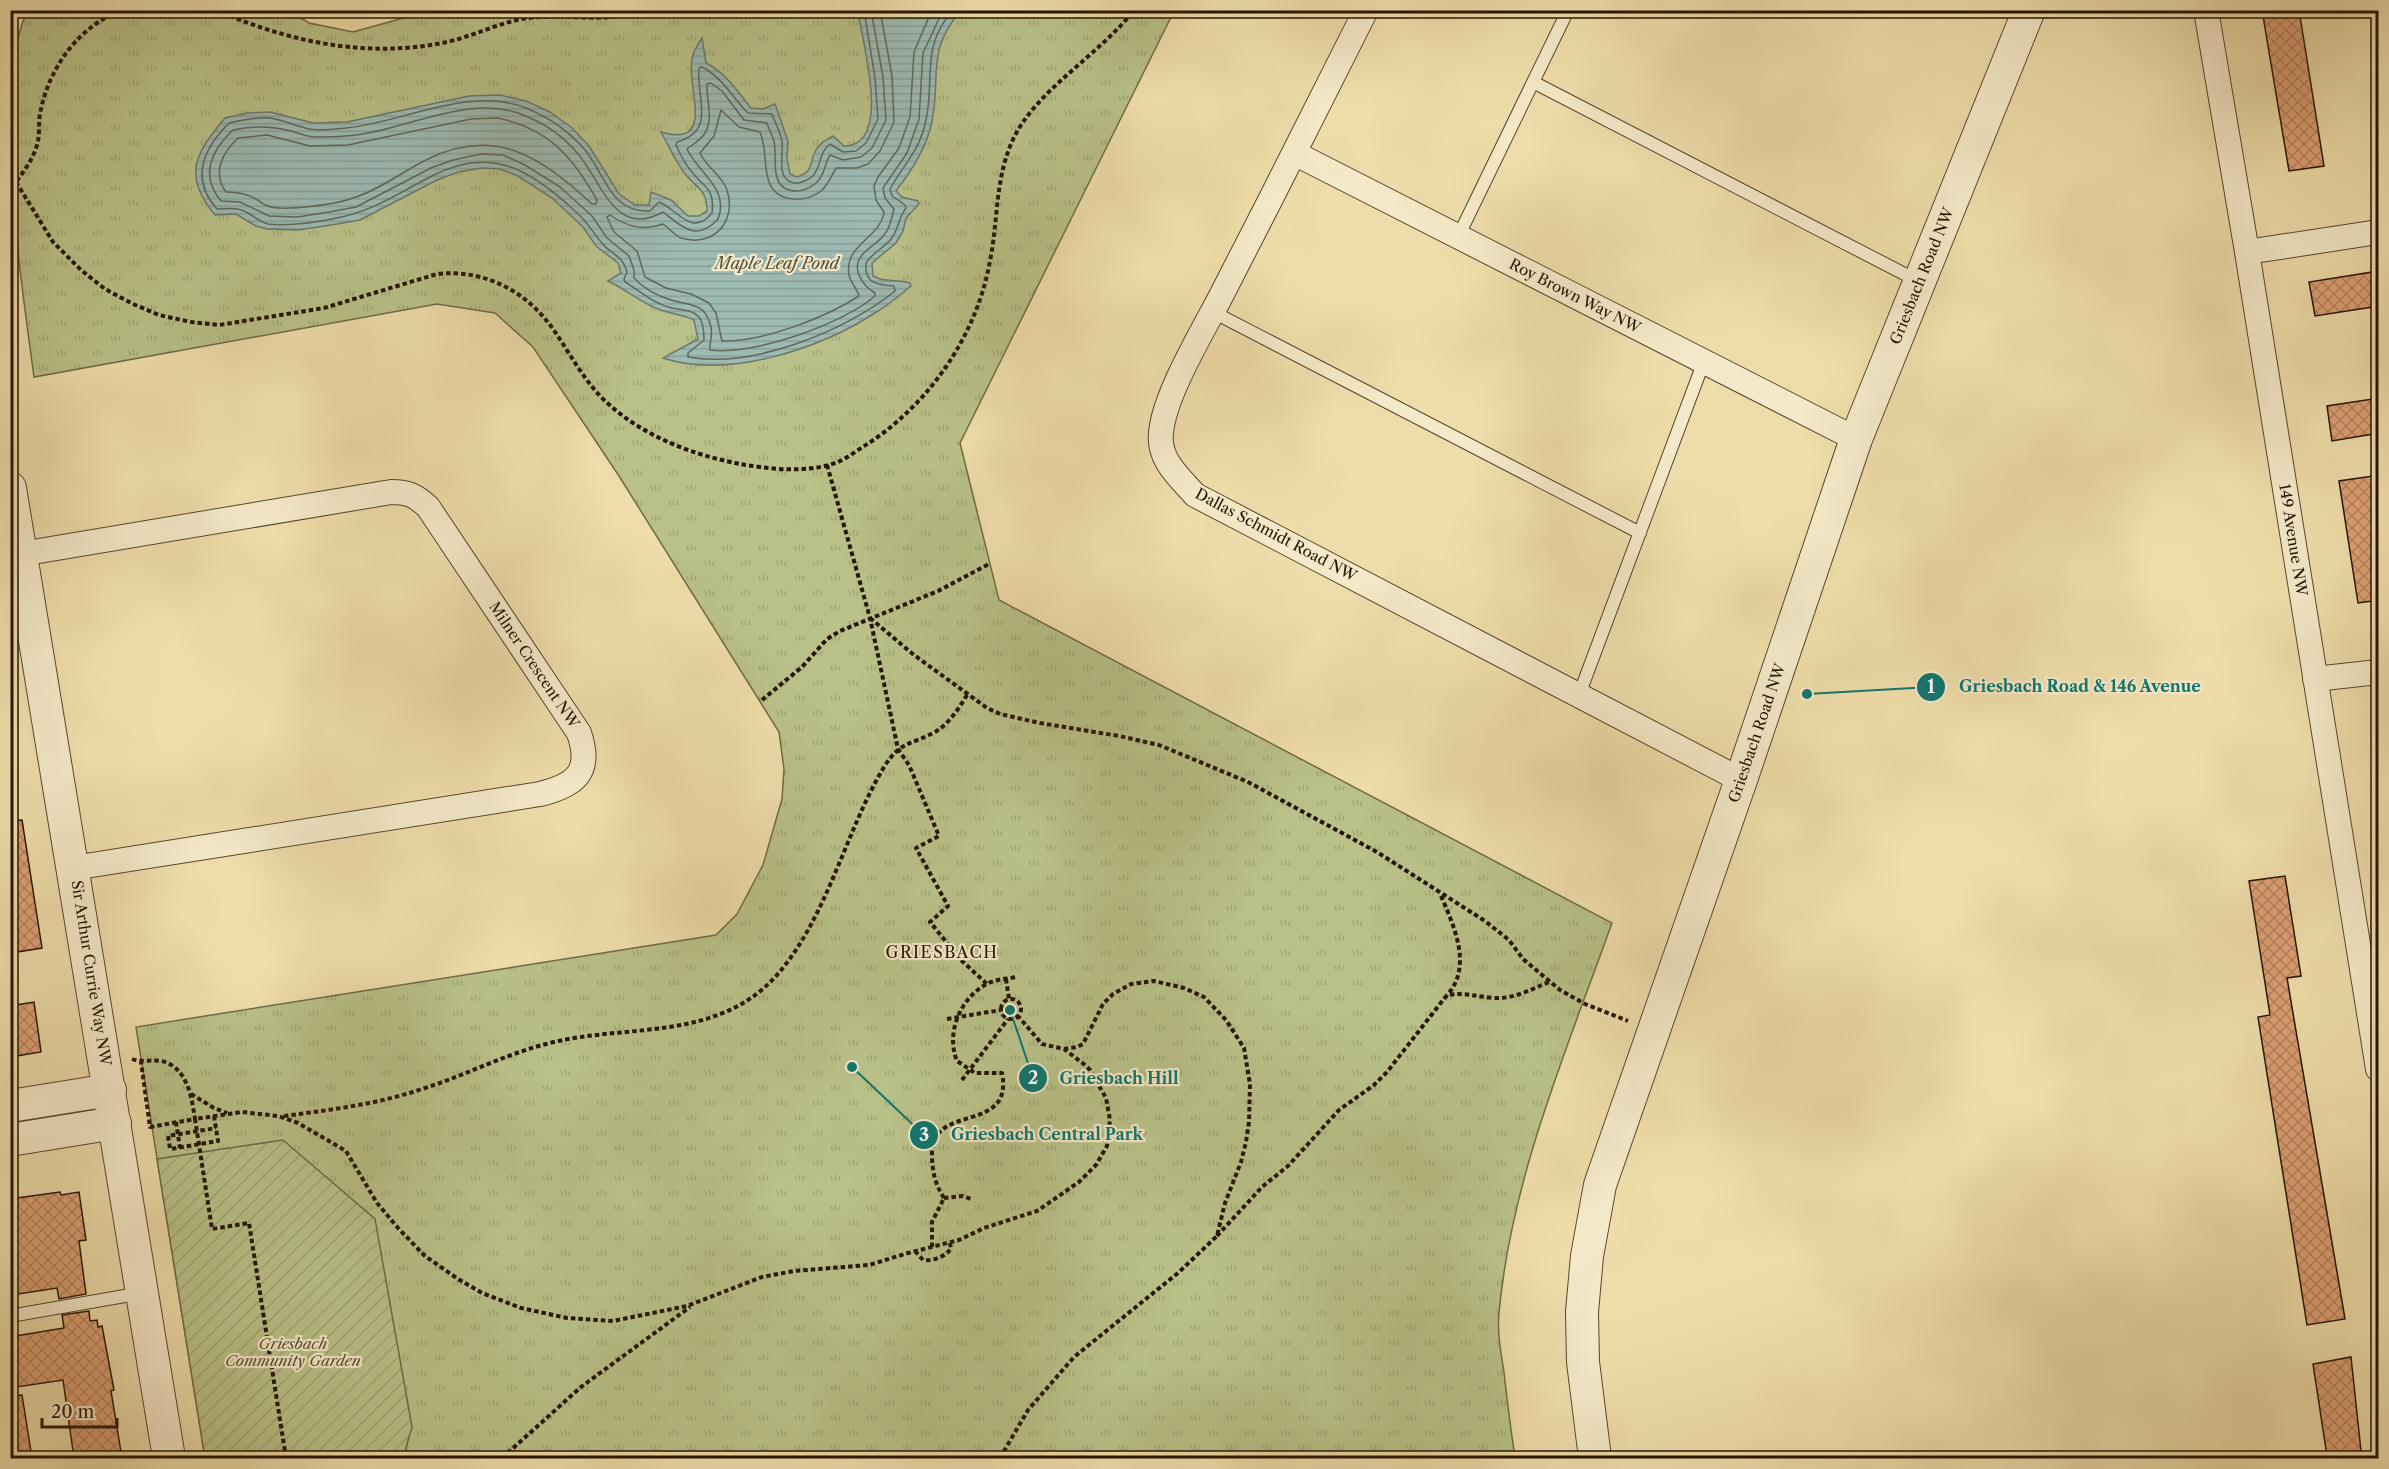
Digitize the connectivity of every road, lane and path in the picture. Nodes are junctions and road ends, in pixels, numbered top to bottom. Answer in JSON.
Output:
{"nodes":[{"id":1,"x":123,"y":10,"type":"edge"},
{"id":2,"x":216,"y":10,"type":"edge"},
{"id":3,"x":644,"y":10,"type":"edge"},
{"id":4,"x":1134,"y":10,"type":"edge"},
{"id":5,"x":1366,"y":10,"type":"edge"},
{"id":6,"x":1568,"y":10,"type":"edge"},
{"id":7,"x":2206,"y":10,"type":"edge"},
{"id":8,"x":2029,"y":16,"type":"edge"},
{"id":9,"x":1533,"y":82,"type":"junction"},
{"id":10,"x":1294,"y":153,"type":"junction"},
{"id":11,"x":13,"y":182,"type":"edge"},
{"id":12,"x":2379,"y":232,"type":"edge"},
{"id":13,"x":1458,"y":237,"type":"junction"},
{"id":14,"x":2247,"y":252,"type":"junction"},
{"id":15,"x":1919,"y":282,"type":"junction"},
{"id":16,"x":1213,"y":312,"type":"junction"},
{"id":17,"x":1704,"y":362,"type":"junction"},
{"id":18,"x":1856,"y":439,"type":"junction"},
{"id":19,"x":827,"y":465,"type":"junction"},
{"id":20,"x":10,"y":488,"type":"edge"},
{"id":21,"x":1640,"y":533,"type":"junction"},
{"id":22,"x":21,"y":554,"type":"junction"},
{"id":23,"x":988,"y":564,"type":"dead end"},
{"id":24,"x":870,"y":618,"type":"junction"},
{"id":25,"x":2379,"y":672,"type":"edge"},
{"id":26,"x":2315,"y":678,"type":"junction"},
{"id":27,"x":967,"y":695,"type":"junction"},
{"id":28,"x":1579,"y":695,"type":"junction"},
{"id":29,"x":762,"y":700,"type":"dead end"},
{"id":30,"x":898,"y":749,"type":"junction"},
{"id":31,"x":1741,"y":780,"type":"junction"},
{"id":32,"x":73,"y":868,"type":"junction"},
{"id":33,"x":1440,"y":894,"type":"junction"},
{"id":34,"x":1017,"y":977,"type":"dead end"},
{"id":35,"x":1006,"y":979,"type":"junction"},
{"id":36,"x":1549,"y":982,"type":"junction"},
{"id":37,"x":987,"y":984,"type":"junction"},
{"id":38,"x":1009,"y":999,"type":"junction"},
{"id":39,"x":1443,"y":1000,"type":"junction"},
{"id":40,"x":1001,"y":1010,"type":"junction"},
{"id":41,"x":1018,"y":1016,"type":"junction"},
{"id":42,"x":958,"y":1017,"type":"junction"},
{"id":43,"x":947,"y":1019,"type":"dead end"},
{"id":44,"x":1008,"y":1019,"type":"junction"},
{"id":45,"x":1654,"y":1030,"type":"junction"},
{"id":46,"x":1064,"y":1049,"type":"junction"},
{"id":47,"x":2379,"y":1069,"type":"edge"},
{"id":48,"x":969,"y":1070,"type":"junction"},
{"id":49,"x":962,"y":1080,"type":"dead end"},
{"id":50,"x":110,"y":1090,"type":"junction"},
{"id":51,"x":191,"y":1093,"type":"dead end"},
{"id":52,"x":10,"y":1106,"type":"edge"},
{"id":53,"x":227,"y":1113,"type":"junction"},
{"id":54,"x":214,"y":1116,"type":"junction"},
{"id":55,"x":280,"y":1117,"type":"junction"},
{"id":56,"x":176,"y":1122,"type":"dead end"},
{"id":57,"x":115,"y":1123,"type":"junction"},
{"id":58,"x":216,"y":1128,"type":"junction"},
{"id":59,"x":197,"y":1132,"type":"junction"},
{"id":60,"x":178,"y":1135,"type":"junction"},
{"id":61,"x":10,"y":1140,"type":"edge"},
{"id":62,"x":199,"y":1144,"type":"junction"},
{"id":63,"x":180,"y":1148,"type":"junction"},
{"id":64,"x":944,"y":1198,"type":"junction"},
{"id":65,"x":971,"y":1199,"type":"dead end"},
{"id":66,"x":1217,"y":1236,"type":"junction"},
{"id":67,"x":950,"y":1242,"type":"junction"},
{"id":68,"x":932,"y":1247,"type":"junction"},
{"id":69,"x":915,"y":1251,"type":"junction"},
{"id":70,"x":143,"y":1293,"type":"junction"},
{"id":71,"x":695,"y":1303,"type":"junction"},
{"id":72,"x":10,"y":1316,"type":"edge"},
{"id":73,"x":169,"y":1458,"type":"edge"},
{"id":74,"x":286,"y":1458,"type":"edge"},
{"id":75,"x":502,"y":1458,"type":"edge"},
{"id":76,"x":1000,"y":1458,"type":"edge"},
{"id":77,"x":1594,"y":1458,"type":"edge"}],
"edges":[{"from":1,"to":11,"type":"path"},
{"from":2,"to":3,"type":"path"},
{"from":4,"to":19,"type":"path"},
{"from":5,"to":10,"type":"street","name":"Dallas Schmidt Road NW"},
{"from":6,"to":9,"type":"lane"},
{"from":7,"to":14,"type":"street","name":"149 Avenue NW"},
{"from":8,"to":15,"type":"street","name":"Griesbach Road NW"},
{"from":9,"to":13,"type":"lane"},
{"from":9,"to":15,"type":"lane"},
{"from":10,"to":13,"type":"street","name":"Roy Brown Way NW"},
{"from":10,"to":16,"type":"street","name":"Dallas Schmidt Road NW"},
{"from":11,"to":19,"type":"path"},
{"from":12,"to":14,"type":"street"},
{"from":13,"to":17,"type":"street","name":"Roy Brown Way NW"},
{"from":14,"to":26,"type":"street","name":"149 Avenue NW"},
{"from":15,"to":18,"type":"street","name":"Griesbach Road NW"},
{"from":16,"to":21,"type":"lane"},
{"from":16,"to":28,"type":"street","name":"Dallas Schmidt Road NW"},
{"from":17,"to":18,"type":"street","name":"Roy Brown Way NW"},
{"from":17,"to":21,"type":"lane"},
{"from":18,"to":31,"type":"street","name":"Griesbach Road NW"},
{"from":19,"to":24,"type":"path"},
{"from":20,"to":22,"type":"street","name":"Sir Arthur Currie Way NW"},
{"from":21,"to":28,"type":"lane"},
{"from":22,"to":32,"type":"street","name":"Sir Arthur Currie Way NW"},
{"from":22,"to":32,"type":"street","name":"Milner Crescent NW"},
{"from":23,"to":24,"type":"path"},
{"from":24,"to":27,"type":"path"},
{"from":24,"to":29,"type":"path"},
{"from":24,"to":30,"type":"path"},
{"from":25,"to":26,"type":"street"},
{"from":26,"to":47,"type":"street","name":"149 Avenue NW"},
{"from":27,"to":30,"type":"path"},
{"from":27,"to":33,"type":"path"},
{"from":28,"to":31,"type":"street","name":"Dallas Schmidt Road NW"},
{"from":30,"to":37,"type":"path"},
{"from":30,"to":55,"type":"path"},
{"from":31,"to":45,"type":"street","name":"Griesbach Road NW"},
{"from":32,"to":50,"type":"street","name":"Sir Arthur Currie Way NW"},
{"from":33,"to":36,"type":"path"},
{"from":33,"to":39,"type":"path"},
{"from":34,"to":35,"type":"path"},
{"from":35,"to":37,"type":"path"},
{"from":35,"to":38,"type":"path"},
{"from":36,"to":39,"type":"path"},
{"from":36,"to":45,"type":"path"},
{"from":37,"to":42,"type":"path"},
{"from":38,"to":40,"type":"path"},
{"from":38,"to":41,"type":"path"},
{"from":39,"to":66,"type":"path"},
{"from":40,"to":42,"type":"path"},
{"from":40,"to":44,"type":"path"},
{"from":41,"to":44,"type":"path"},
{"from":41,"to":46,"type":"path"},
{"from":42,"to":43,"type":"path"},
{"from":42,"to":48,"type":"path"},
{"from":44,"to":48,"type":"path"},
{"from":45,"to":77,"type":"street","name":"Griesbach Road NW"},
{"from":46,"to":66,"type":"path"},
{"from":46,"to":67,"type":"path"},
{"from":48,"to":49,"type":"path"},
{"from":48,"to":64,"type":"path"},
{"from":50,"to":52,"type":"street"},
{"from":50,"to":57,"type":"street","name":"Sir Arthur Currie Way NW"},
{"from":51,"to":53,"type":"path"},
{"from":53,"to":54,"type":"path"},
{"from":53,"to":55,"type":"path"},
{"from":54,"to":58,"type":"path"},
{"from":54,"to":59,"type":"path"},
{"from":55,"to":71,"type":"path"},
{"from":56,"to":60,"type":"path"},
{"from":57,"to":61,"type":"street"},
{"from":57,"to":70,"type":"street","name":"Sir Arthur Currie Way NW"},
{"from":58,"to":59,"type":"path"},
{"from":58,"to":62,"type":"path"},
{"from":59,"to":60,"type":"path"},
{"from":59,"to":62,"type":"path"},
{"from":60,"to":63,"type":"path"},
{"from":60,"to":63,"type":"path"},
{"from":62,"to":63,"type":"path"},
{"from":62,"to":74,"type":"path"},
{"from":64,"to":65,"type":"path"},
{"from":64,"to":68,"type":"path"},
{"from":66,"to":76,"type":"path"},
{"from":67,"to":68,"type":"path"},
{"from":67,"to":69,"type":"path"},
{"from":68,"to":69,"type":"path"},
{"from":69,"to":71,"type":"path"},
{"from":70,"to":72,"type":"lane"},
{"from":70,"to":73,"type":"street","name":"Sir Arthur Currie Way NW"},
{"from":71,"to":75,"type":"path"}]}
